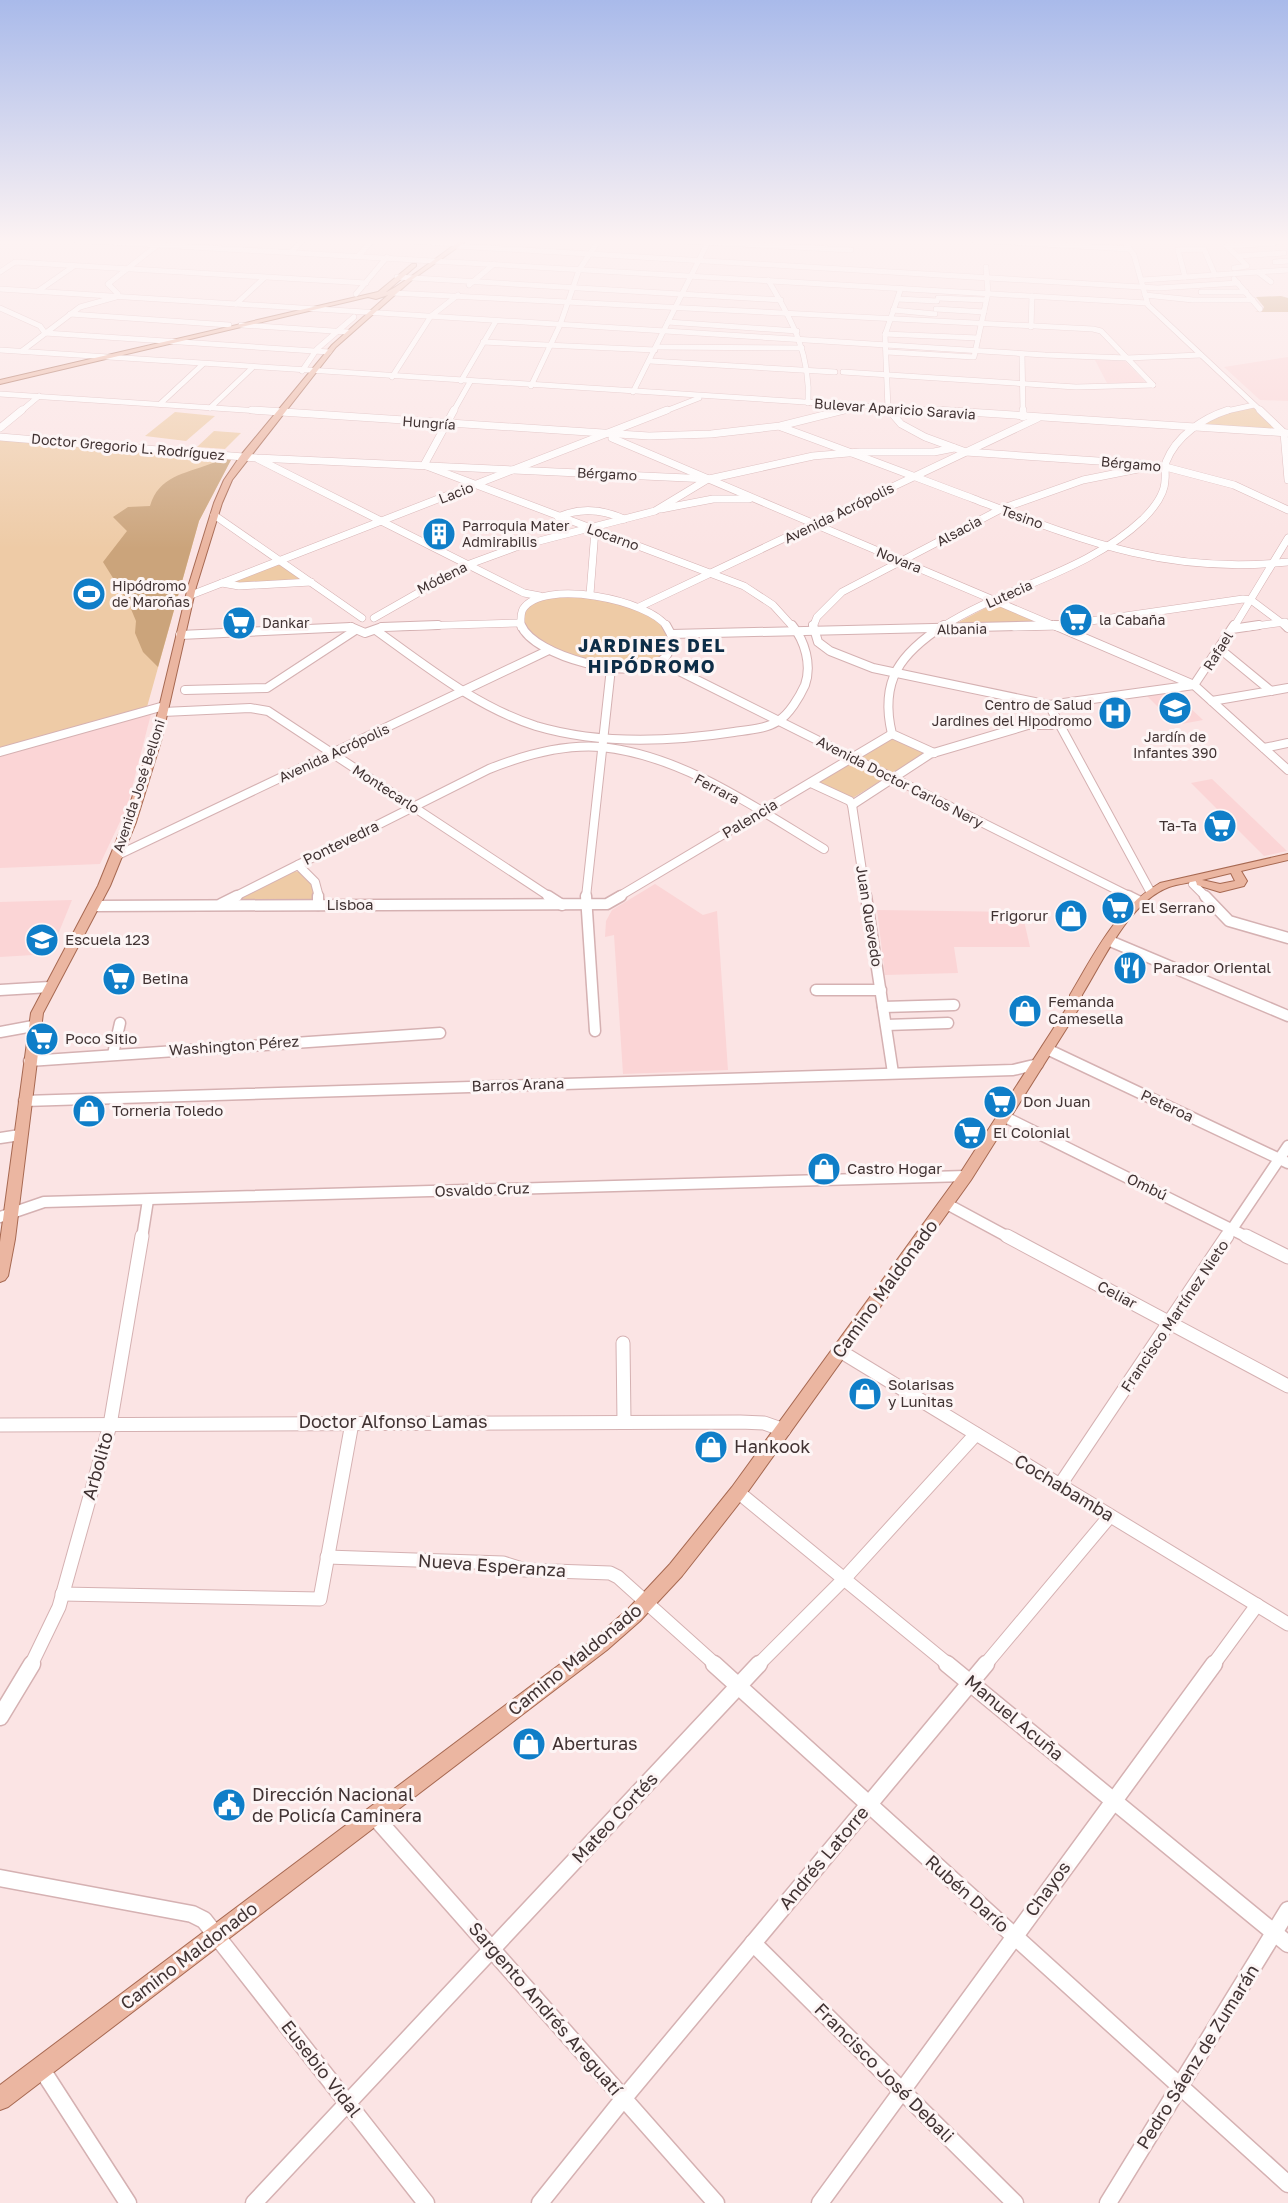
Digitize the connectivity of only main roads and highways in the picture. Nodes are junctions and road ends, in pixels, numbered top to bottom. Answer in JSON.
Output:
{"nodes":[{"id":1,"x":152,"y":343,"type":"edge"},
{"id":2,"x":167,"y":343,"type":"edge"},
{"id":3,"x":337,"y":343,"type":"edge"},
{"id":4,"x":0,"y":380,"type":"edge"},
{"id":5,"x":1288,"y":857,"type":"edge"},
{"id":6,"x":1288,"y":864,"type":"edge"},
{"id":7,"x":1236,"y":871,"type":"junction"},
{"id":8,"x":1114,"y":942,"type":"junction"},
{"id":9,"x":6,"y":1214,"type":"edge"},
{"id":10,"x":0,"y":1276,"type":"edge"},
{"id":11,"x":0,"y":2099,"type":"edge"}],
"edges":[{"from":1,"to":4,"type":"main road"},
{"from":2,"to":4,"type":"main road"},
{"from":3,"to":9,"type":"main road","name":"Avenida José Belloni"},
{"from":5,"to":7,"type":"main road","name":"Camino Maldonado"},
{"from":6,"to":7,"type":"main road","name":"Camino Maldonado"},
{"from":7,"to":8,"type":"main road","name":"Camino Maldonado"},
{"from":7,"to":8,"type":"main road","name":"Camino Maldonado"},
{"from":8,"to":11,"type":"main road","name":"Camino Maldonado"},
{"from":9,"to":10,"type":"main road","name":"Avenida José Belloni"}]}
